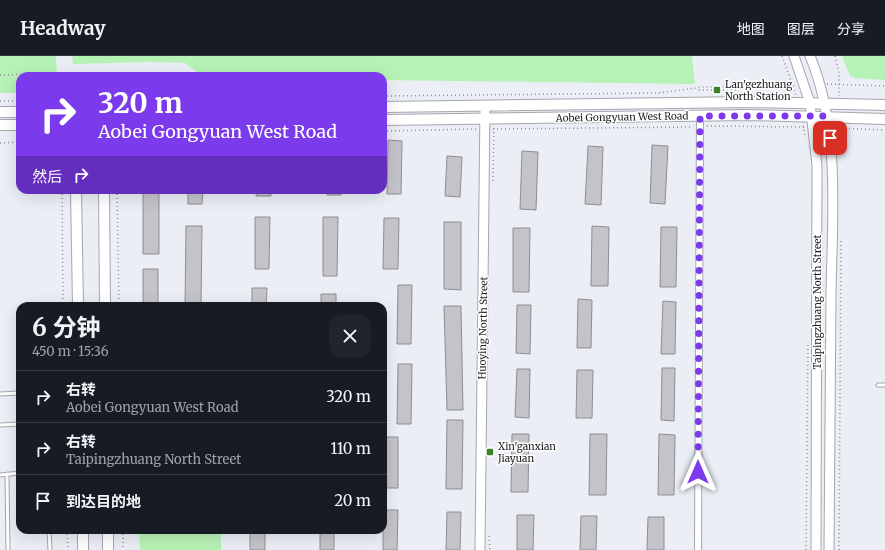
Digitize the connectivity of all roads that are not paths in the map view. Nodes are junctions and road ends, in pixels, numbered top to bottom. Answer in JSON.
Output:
{"nodes":[{"id":1,"x":794,"y":56,"type":"edge"},
{"id":2,"x":810,"y":56,"type":"edge"},
{"id":3,"x":810,"y":103,"type":"junction"},
{"id":4,"x":824,"y":103,"type":"junction"},
{"id":5,"x":885,"y":105,"type":"edge"},
{"id":6,"x":485,"y":106,"type":"junction"},
{"id":7,"x":387,"y":107,"type":"edge"},
{"id":8,"x":0,"y":112,"type":"edge"},
{"id":9,"x":16,"y":112,"type":"edge"},
{"id":10,"x":812,"y":116,"type":"junction"},
{"id":11,"x":826,"y":116,"type":"junction"},
{"id":12,"x":485,"y":119,"type":"junction"},
{"id":13,"x":885,"y":119,"type":"edge"},
{"id":14,"x":387,"y":120,"type":"edge"},
{"id":15,"x":700,"y":121,"type":"junction"},
{"id":16,"x":16,"y":125,"type":"edge"},
{"id":17,"x":0,"y":126,"type":"edge"},
{"id":18,"x":76,"y":194,"type":"edge"},
{"id":19,"x":104,"y":194,"type":"edge"},
{"id":20,"x":78,"y":302,"type":"edge"},
{"id":21,"x":105,"y":302,"type":"edge"},
{"id":22,"x":878,"y":385,"type":"dead end"},
{"id":23,"x":885,"y":385,"type":"edge"},
{"id":24,"x":16,"y":393,"type":"edge"},
{"id":25,"x":0,"y":394,"type":"edge"},
{"id":26,"x":16,"y":424,"type":"edge"},
{"id":27,"x":0,"y":425,"type":"edge"},
{"id":28,"x":16,"y":473,"type":"edge"},
{"id":29,"x":7,"y":474,"type":"junction"},
{"id":30,"x":0,"y":475,"type":"edge"},
{"id":31,"x":49,"y":534,"type":"edge"},
{"id":32,"x":83,"y":534,"type":"edge"},
{"id":33,"x":108,"y":534,"type":"edge"},
{"id":34,"x":8,"y":550,"type":"edge"},
{"id":35,"x":50,"y":550,"type":"edge"},
{"id":36,"x":83,"y":550,"type":"edge"},
{"id":37,"x":108,"y":550,"type":"edge"},
{"id":38,"x":480,"y":550,"type":"edge"},
{"id":39,"x":698,"y":550,"type":"edge"},
{"id":40,"x":816,"y":550,"type":"edge"},
{"id":41,"x":829,"y":550,"type":"edge"}],
"edges":[{"from":1,"to":3,"type":"main road","name":"Taipingzhuang North Street"},
{"from":2,"to":4,"type":"main road","name":"Taipingzhuang North Street"},
{"from":3,"to":4,"type":"main road","name":"Aobei Gongyuan West Road"},
{"from":3,"to":6,"type":"main road","name":"Aobei Gongyuan West Road"},
{"from":3,"to":10,"type":"main road","name":"Taipingzhuang North Street"},
{"from":4,"to":5,"type":"main road","name":"Aobei Gongyuan West Road"},
{"from":4,"to":11,"type":"main road","name":"Taipingzhuang North Street"},
{"from":6,"to":7,"type":"main road","name":"Aobei Gongyuan West Road"},
{"from":6,"to":12,"type":"main road","name":"Huoying North Street"},
{"from":8,"to":9,"type":"main road"},
{"from":10,"to":11,"type":"main road","name":"Aobei Gongyuan West Road"},
{"from":10,"to":15,"type":"main road","name":"Aobei Gongyuan West Road"},
{"from":10,"to":40,"type":"main road","name":"Taipingzhuang North Street"},
{"from":11,"to":13,"type":"main road","name":"Aobei Gongyuan West Road"},
{"from":11,"to":41,"type":"main road","name":"Taipingzhuang North Street"},
{"from":12,"to":14,"type":"main road","name":"Aobei Gongyuan West Road"},
{"from":12,"to":15,"type":"main road","name":"Aobei Gongyuan West Road"},
{"from":12,"to":38,"type":"main road","name":"Huoying North Street"},
{"from":15,"to":39,"type":"street"},
{"from":16,"to":17,"type":"main road"},
{"from":18,"to":20,"type":"main road"},
{"from":19,"to":21,"type":"main road"},
{"from":22,"to":23,"type":"lane"},
{"from":24,"to":25,"type":"lane"},
{"from":26,"to":27,"type":"lane"},
{"from":28,"to":29,"type":"lane"},
{"from":29,"to":30,"type":"lane"},
{"from":29,"to":34,"type":"lane"},
{"from":31,"to":35,"type":"lane"},
{"from":32,"to":36,"type":"main road"},
{"from":33,"to":37,"type":"main road"}]}
